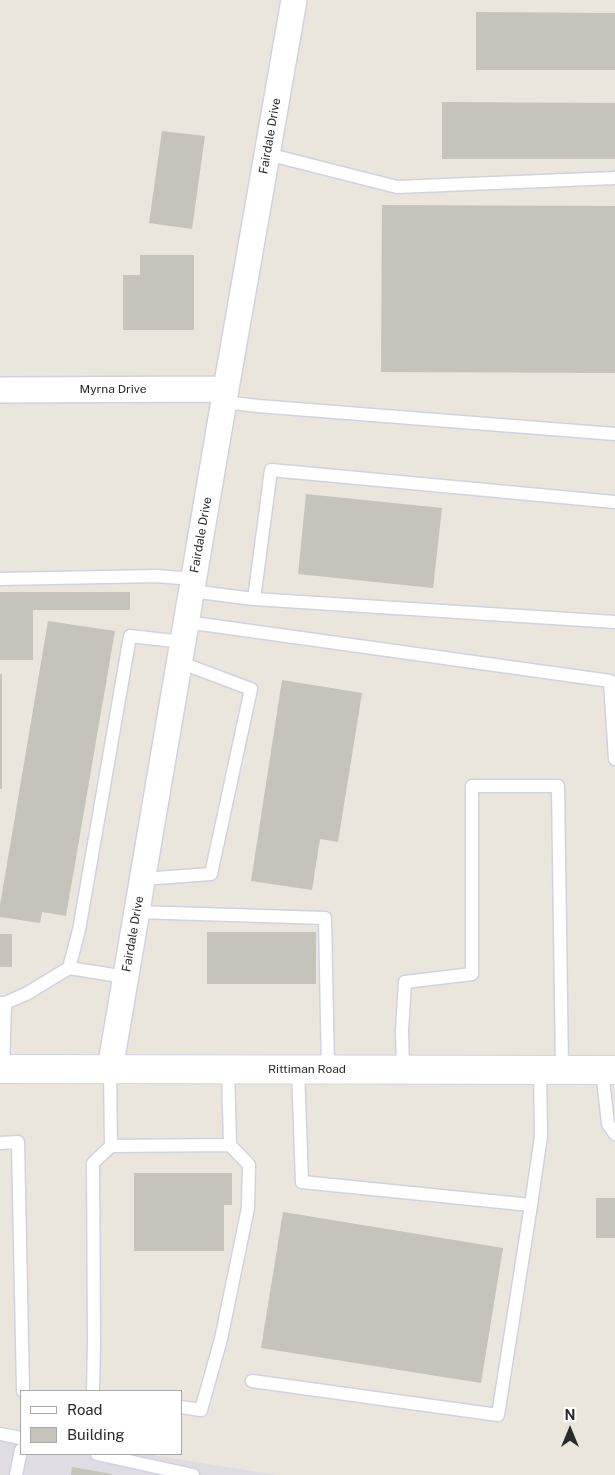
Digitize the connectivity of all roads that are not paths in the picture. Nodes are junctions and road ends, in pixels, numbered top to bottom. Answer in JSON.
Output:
{"nodes":[{"id":1,"x":294,"y":0,"type":"edge"},
{"id":2,"x":267,"y":154,"type":"junction"},
{"id":3,"x":615,"y":178,"type":"edge"},
{"id":4,"x":0,"y":390,"type":"edge"},
{"id":5,"x":225,"y":395,"type":"junction"},
{"id":6,"x":615,"y":434,"type":"edge"},
{"id":7,"x":615,"y":502,"type":"edge"},
{"id":8,"x":0,"y":579,"type":"edge"},
{"id":9,"x":192,"y":585,"type":"junction"},
{"id":10,"x":254,"y":600,"type":"junction"},
{"id":11,"x":615,"y":622,"type":"edge"},
{"id":12,"x":183,"y":642,"type":"junction"},
{"id":13,"x":615,"y":759,"type":"edge"},
{"id":14,"x":142,"y":879,"type":"junction"},
{"id":15,"x":137,"y":912,"type":"junction"},
{"id":16,"x":69,"y":968,"type":"junction"},
{"id":17,"x":126,"y":977,"type":"junction"},
{"id":18,"x":2,"y":1003,"type":"edge"},
{"id":19,"x":298,"y":1069,"type":"junction"},
{"id":20,"x":328,"y":1069,"type":"junction"},
{"id":21,"x":403,"y":1069,"type":"junction"},
{"id":22,"x":2,"y":1070,"type":"edge"},
{"id":23,"x":110,"y":1070,"type":"junction"},
{"id":24,"x":228,"y":1070,"type":"junction"},
{"id":25,"x":551,"y":1070,"type":"junction"},
{"id":26,"x":608,"y":1070,"type":"edge"},
{"id":27,"x":615,"y":1134,"type":"edge"},
{"id":28,"x":0,"y":1143,"type":"edge"},
{"id":29,"x":230,"y":1145,"type":"junction"},
{"id":30,"x":111,"y":1146,"type":"junction"},
{"id":31,"x":531,"y":1206,"type":"junction"},
{"id":32,"x":252,"y":1381,"type":"dead end"},
{"id":33,"x":23,"y":1390,"type":"edge"},
{"id":34,"x":93,"y":1390,"type":"edge"},
{"id":35,"x":182,"y":1407,"type":"edge"},
{"id":36,"x":0,"y":1434,"type":"edge"},
{"id":37,"x":20,"y":1438,"type":"edge"},
{"id":38,"x":20,"y":1455,"type":"edge"},
{"id":39,"x":102,"y":1455,"type":"edge"},
{"id":40,"x":16,"y":1475,"type":"edge"},
{"id":41,"x":193,"y":1475,"type":"edge"}],
"edges":[{"from":1,"to":2,"type":"street","name":"Fairdale Drive"},
{"from":2,"to":3,"type":"lane"},
{"from":2,"to":5,"type":"street","name":"Fairdale Drive"},
{"from":4,"to":5,"type":"street","name":"Myrna Drive"},
{"from":5,"to":6,"type":"lane"},
{"from":5,"to":9,"type":"street","name":"Fairdale Drive"},
{"from":7,"to":10,"type":"lane"},
{"from":8,"to":9,"type":"lane"},
{"from":9,"to":10,"type":"lane"},
{"from":9,"to":12,"type":"street","name":"Fairdale Drive"},
{"from":10,"to":11,"type":"lane"},
{"from":12,"to":13,"type":"lane"},
{"from":12,"to":14,"type":"street","name":"Fairdale Drive"},
{"from":12,"to":14,"type":"lane"},
{"from":12,"to":16,"type":"lane"},
{"from":14,"to":15,"type":"street","name":"Fairdale Drive"},
{"from":15,"to":17,"type":"street","name":"Fairdale Drive"},
{"from":15,"to":20,"type":"lane"},
{"from":16,"to":17,"type":"lane"},
{"from":16,"to":18,"type":"lane"},
{"from":17,"to":23,"type":"street","name":"Fairdale Drive"},
{"from":18,"to":22,"type":"lane"},
{"from":19,"to":20,"type":"main road","name":"Rittiman Road"},
{"from":19,"to":24,"type":"main road","name":"Rittiman Road"},
{"from":19,"to":31,"type":"lane"},
{"from":20,"to":21,"type":"main road","name":"Rittiman Road"},
{"from":21,"to":25,"type":"main road","name":"Rittiman Road"},
{"from":21,"to":25,"type":"lane"},
{"from":22,"to":23,"type":"main road","name":"Rittiman Road"},
{"from":23,"to":24,"type":"main road","name":"Rittiman Road"},
{"from":23,"to":30,"type":"lane"},
{"from":24,"to":29,"type":"lane"},
{"from":25,"to":26,"type":"main road","name":"Rittiman Road"},
{"from":25,"to":31,"type":"lane"},
{"from":26,"to":27,"type":"lane"},
{"from":28,"to":33,"type":"lane"},
{"from":29,"to":30,"type":"lane"},
{"from":29,"to":35,"type":"lane"},
{"from":30,"to":34,"type":"lane"},
{"from":31,"to":32,"type":"lane"},
{"from":36,"to":37,"type":"lane"},
{"from":38,"to":40,"type":"lane"},
{"from":39,"to":41,"type":"lane"}]}
